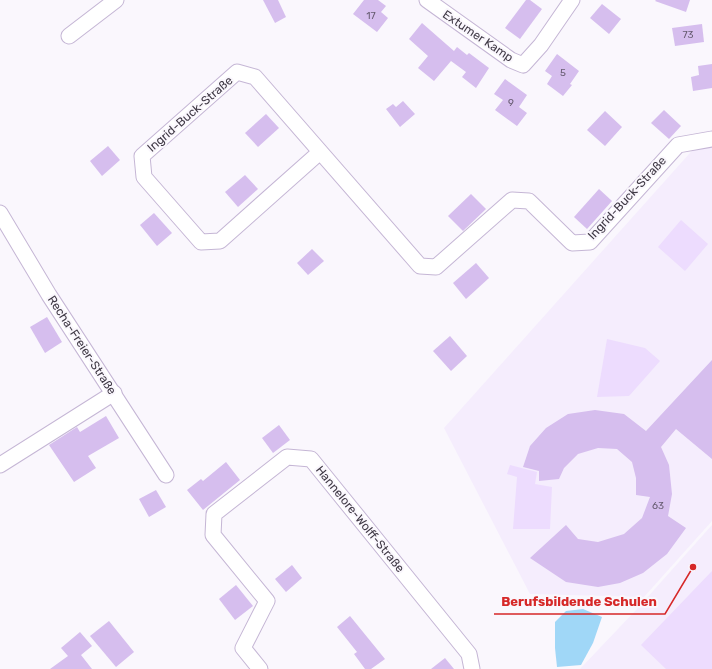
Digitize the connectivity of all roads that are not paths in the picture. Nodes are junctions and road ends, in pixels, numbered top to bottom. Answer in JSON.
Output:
{"nodes":[{"id":1,"x":116,"y":0,"type":"edge"},
{"id":2,"x":426,"y":0,"type":"edge"},
{"id":3,"x":572,"y":0,"type":"edge"},
{"id":4,"x":69,"y":36,"type":"dead end"},
{"id":5,"x":712,"y":138,"type":"edge"},
{"id":6,"x":320,"y":152,"type":"junction"},
{"id":7,"x":0,"y":213,"type":"edge"},
{"id":8,"x":114,"y":393,"type":"junction"},
{"id":9,"x":0,"y":465,"type":"edge"},
{"id":10,"x":166,"y":474,"type":"dead end"},
{"id":11,"x":260,"y":669,"type":"edge"},
{"id":12,"x":472,"y":669,"type":"edge"}],
"edges":[{"from":1,"to":4,"type":"street"},
{"from":2,"to":3,"type":"street","name":"Extumer Kamp"},
{"from":5,"to":6,"type":"street","name":"Ingrid-Buck-Straße"},
{"from":6,"to":6,"type":"street","name":"Ingrid-Buck-Straße"},
{"from":7,"to":8,"type":"street","name":"Recha-Freier-Straße"},
{"from":8,"to":9,"type":"street"},
{"from":8,"to":10,"type":"street","name":"Recha-Freier-Straße"},
{"from":11,"to":12,"type":"street","name":"Hannelore-Wolff-Straße"}]}
